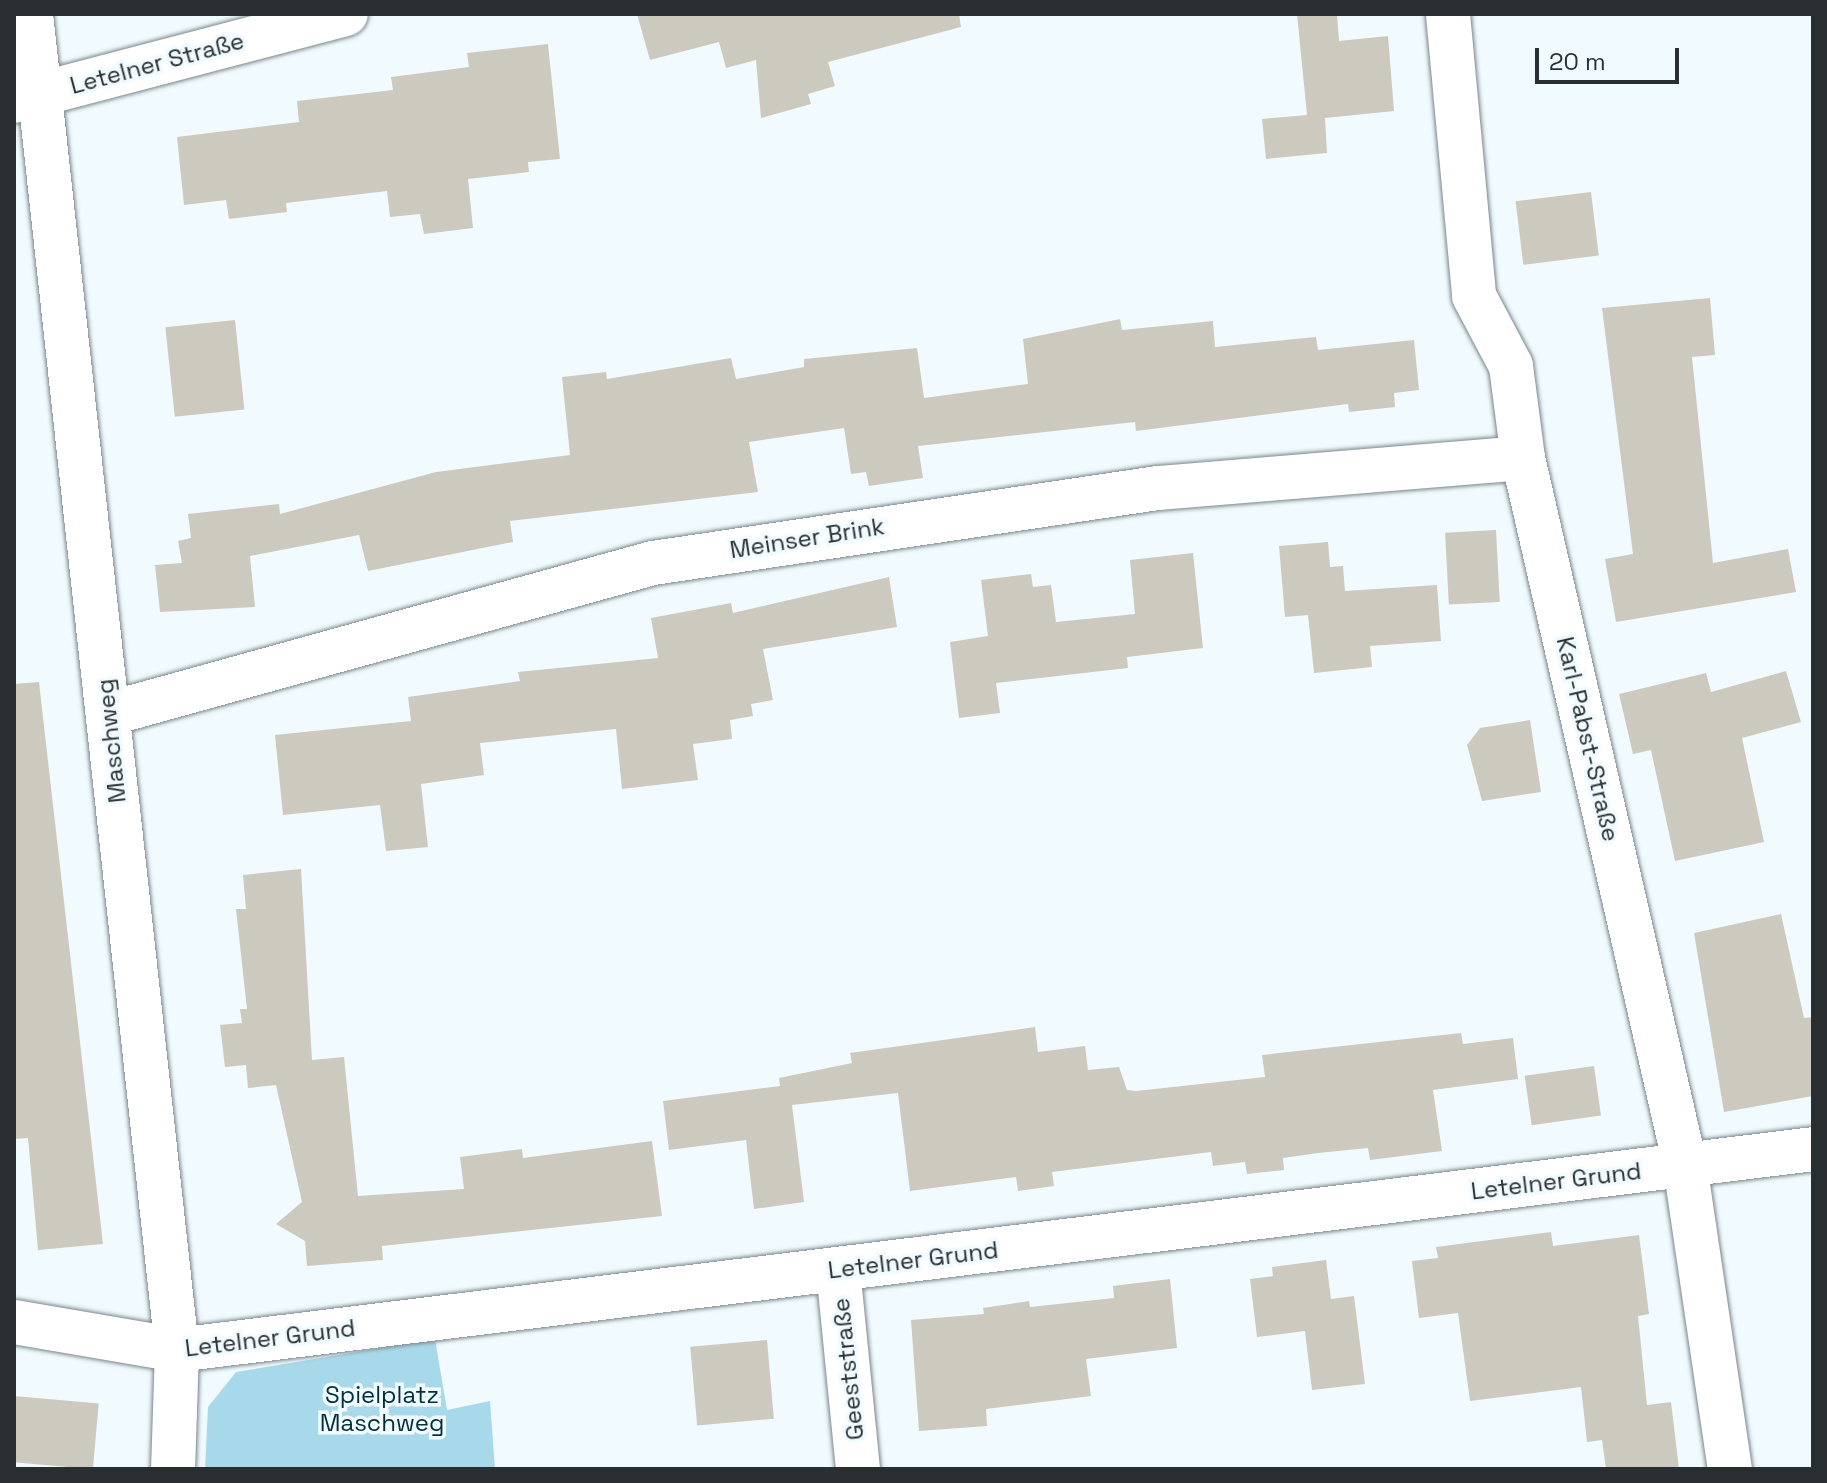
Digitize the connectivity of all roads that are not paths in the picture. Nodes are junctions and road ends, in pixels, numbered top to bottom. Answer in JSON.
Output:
{"nodes":[{"id":1,"x":31,"y":14,"type":"edge"},
{"id":2,"x":346,"y":14,"type":"edge"},
{"id":3,"x":1448,"y":14,"type":"edge"},
{"id":4,"x":27,"y":97,"type":"edge"},
{"id":5,"x":1523,"y":458,"type":"junction"},
{"id":6,"x":108,"y":714,"type":"junction"},
{"id":7,"x":1813,"y":1149,"type":"edge"},
{"id":8,"x":1685,"y":1165,"type":"junction"},
{"id":9,"x":838,"y":1269,"type":"junction"},
{"id":10,"x":14,"y":1322,"type":"edge"},
{"id":11,"x":177,"y":1350,"type":"junction"},
{"id":12,"x":173,"y":1469,"type":"edge"},
{"id":13,"x":858,"y":1469,"type":"edge"},
{"id":14,"x":1730,"y":1469,"type":"edge"}],
"edges":[{"from":1,"to":4,"type":"street","name":"Maschweg"},
{"from":2,"to":4,"type":"street","name":"Letelner Straße"},
{"from":3,"to":5,"type":"street","name":"Karl-Pabst-Straße"},
{"from":4,"to":6,"type":"street","name":"Maschweg"},
{"from":5,"to":6,"type":"street","name":"Meinser Brink"},
{"from":5,"to":8,"type":"street","name":"Karl-Pabst-Straße"},
{"from":6,"to":11,"type":"street","name":"Maschweg"},
{"from":7,"to":8,"type":"street","name":"Letelner Grund"},
{"from":8,"to":9,"type":"street","name":"Letelner Grund"},
{"from":8,"to":14,"type":"street","name":"Karl-Pabst-Straße"},
{"from":9,"to":11,"type":"street","name":"Letelner Grund"},
{"from":9,"to":13,"type":"street","name":"Geeststraße"},
{"from":10,"to":11,"type":"street","name":"Letelner Grund"},
{"from":11,"to":12,"type":"street","name":"Maschweg"}]}
